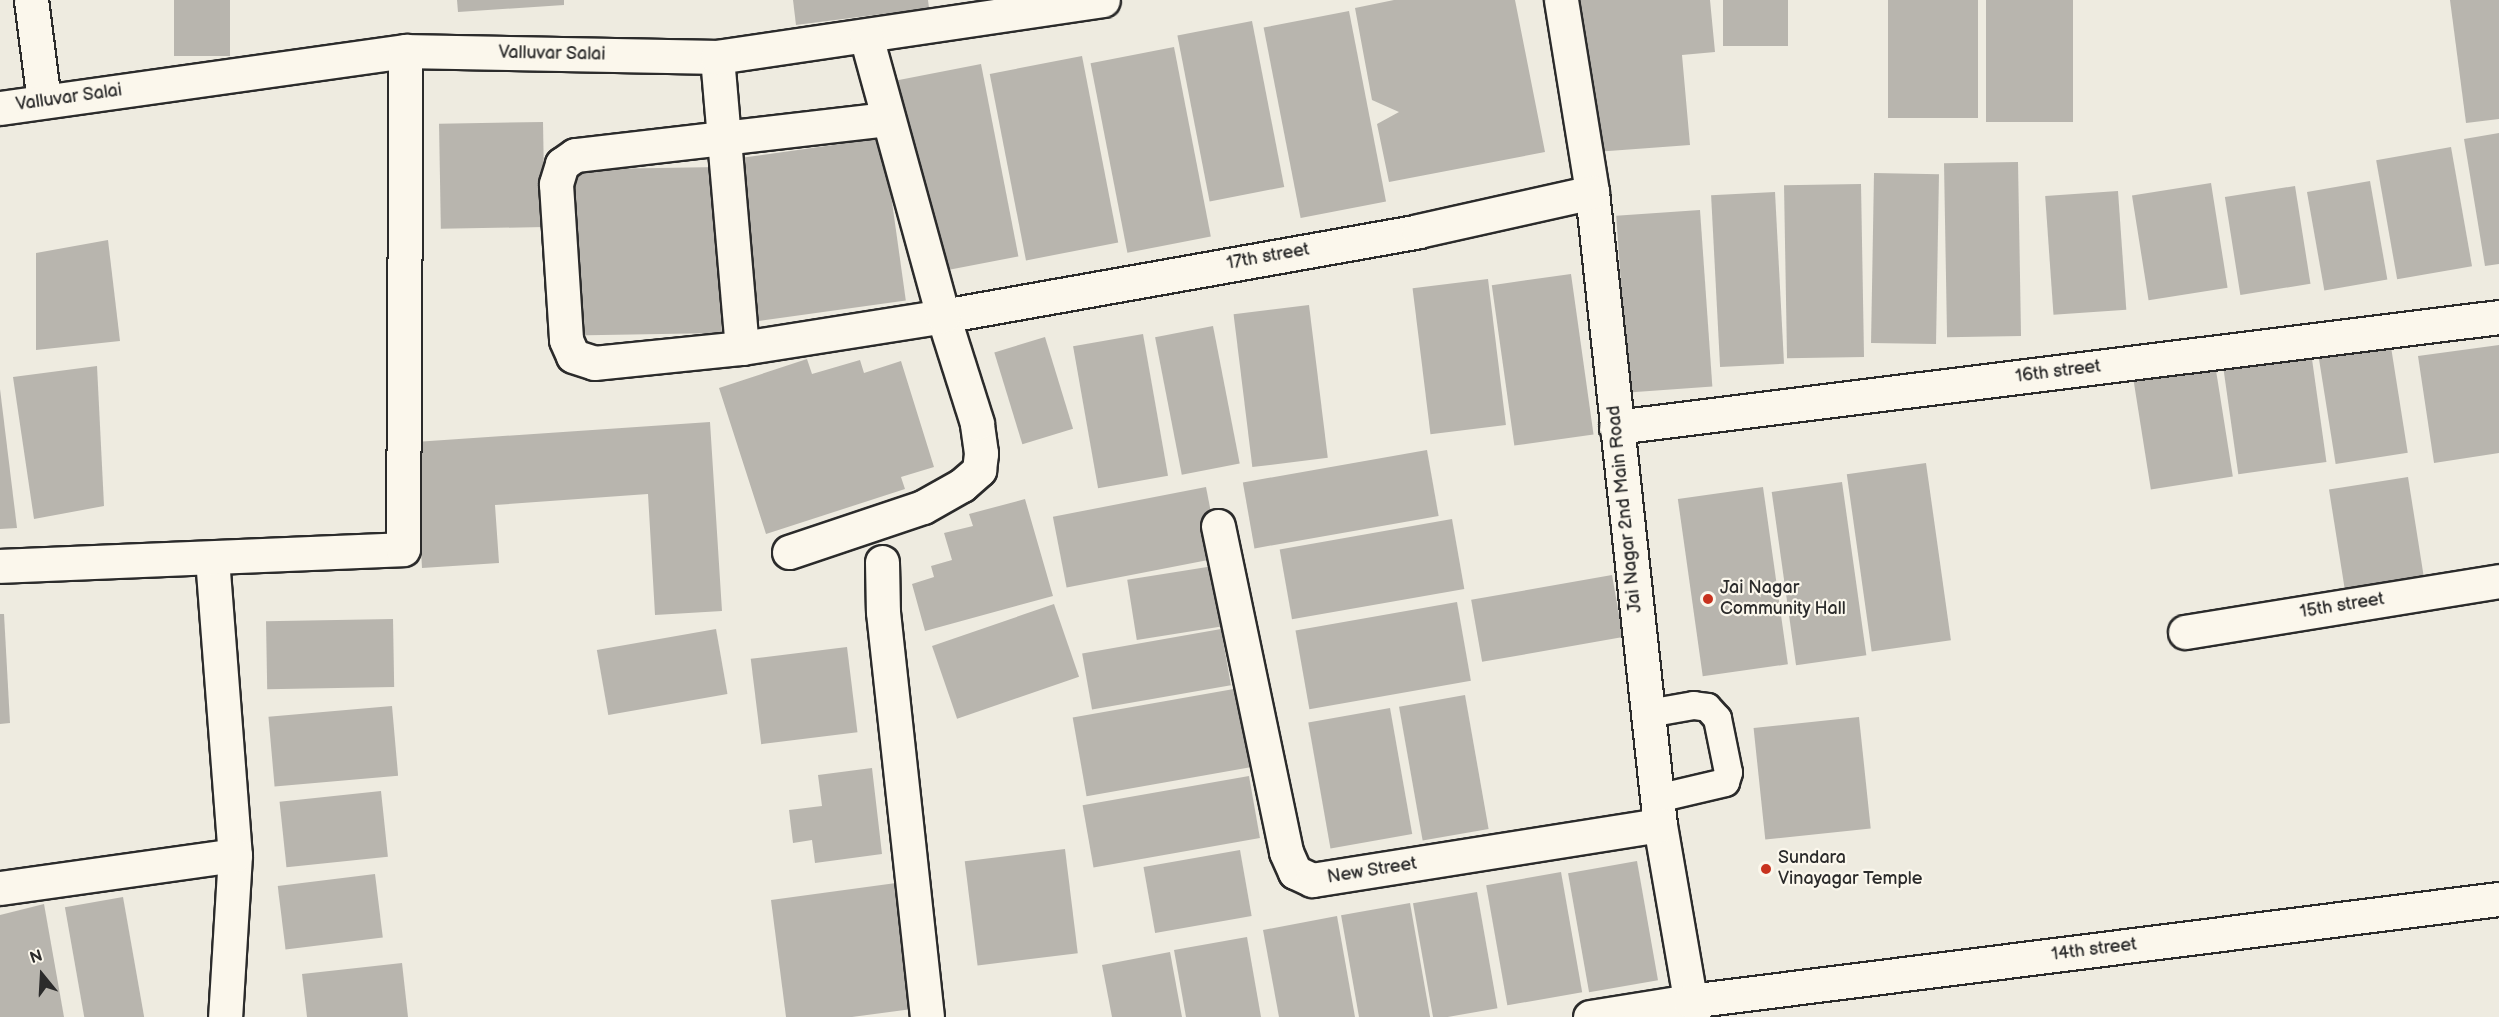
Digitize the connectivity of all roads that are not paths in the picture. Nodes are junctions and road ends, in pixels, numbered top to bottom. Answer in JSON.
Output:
{"nodes":[{"id":1,"x":31,"y":0,"type":"edge"},
{"id":2,"x":1103,"y":0,"type":"edge"},
{"id":3,"x":1561,"y":0,"type":"edge"},
{"id":4,"x":1058,"y":2,"type":"edge"},
{"id":5,"x":866,"y":37,"type":"junction"},
{"id":6,"x":406,"y":51,"type":"junction"},
{"id":7,"x":717,"y":57,"type":"junction"},
{"id":8,"x":44,"y":101,"type":"junction"},
{"id":9,"x":0,"y":108,"type":"edge"},
{"id":10,"x":887,"y":119,"type":"junction"},
{"id":11,"x":723,"y":138,"type":"junction"},
{"id":12,"x":1592,"y":192,"type":"junction"},
{"id":13,"x":943,"y":316,"type":"junction"},
{"id":14,"x":2499,"y":317,"type":"edge"},
{"id":15,"x":742,"y":348,"type":"junction"},
{"id":16,"x":1616,"y":427,"type":"junction"},
{"id":17,"x":1218,"y":526,"type":"dead end"},
{"id":18,"x":789,"y":552,"type":"dead end"},
{"id":19,"x":212,"y":558,"type":"junction"},
{"id":20,"x":882,"y":562,"type":"dead end"},
{"id":21,"x":0,"y":566,"type":"edge"},
{"id":22,"x":2499,"y":581,"type":"edge"},
{"id":23,"x":2185,"y":632,"type":"dead end"},
{"id":24,"x":1648,"y":713,"type":"junction"},
{"id":25,"x":1658,"y":812,"type":"junction"},
{"id":26,"x":235,"y":855,"type":"junction"},
{"id":27,"x":0,"y":888,"type":"edge"},
{"id":28,"x":2499,"y":899,"type":"edge"},
{"id":29,"x":1691,"y":1009,"type":"edge"},
{"id":30,"x":225,"y":1017,"type":"edge"},
{"id":31,"x":927,"y":1017,"type":"edge"},
{"id":32,"x":1590,"y":1017,"type":"edge"}],
"edges":[{"from":1,"to":8,"type":"street"},
{"from":2,"to":4,"type":"street","name":"Valluvar Salai"},
{"from":3,"to":12,"type":"street","name":"Jai Nagar 2nd Main Road"},
{"from":4,"to":5,"type":"street","name":"Valluvar Salai"},
{"from":5,"to":7,"type":"street","name":"Valluvar Salai"},
{"from":5,"to":10,"type":"street"},
{"from":6,"to":7,"type":"street","name":"Valluvar Salai"},
{"from":6,"to":8,"type":"street","name":"Valluvar Salai"},
{"from":6,"to":19,"type":"street"},
{"from":7,"to":11,"type":"street"},
{"from":8,"to":9,"type":"street","name":"Valluvar Salai"},
{"from":10,"to":11,"type":"street","name":"17th street"},
{"from":10,"to":13,"type":"street"},
{"from":11,"to":15,"type":"street"},
{"from":11,"to":15,"type":"street","name":"17th street"},
{"from":12,"to":13,"type":"street","name":"17th street"},
{"from":12,"to":16,"type":"street","name":"Jai Nagar 2nd Main Road"},
{"from":13,"to":15,"type":"street","name":"17th street"},
{"from":13,"to":18,"type":"street"},
{"from":14,"to":16,"type":"street","name":"16th street"},
{"from":16,"to":24,"type":"street","name":"Jai Nagar 2nd Main Road"},
{"from":17,"to":25,"type":"street","name":"New Street"},
{"from":19,"to":21,"type":"street"},
{"from":19,"to":26,"type":"street"},
{"from":20,"to":31,"type":"street"},
{"from":22,"to":23,"type":"street","name":"15th street"},
{"from":24,"to":25,"type":"street","name":"Jai Nagar 2nd Main Road"},
{"from":24,"to":25,"type":"lane"},
{"from":25,"to":29,"type":"street","name":"Jai Nagar 2nd Main Road"},
{"from":26,"to":27,"type":"street"},
{"from":26,"to":30,"type":"street"},
{"from":28,"to":29,"type":"street","name":"14th street"},
{"from":29,"to":32,"type":"street","name":"14th street"}]}
